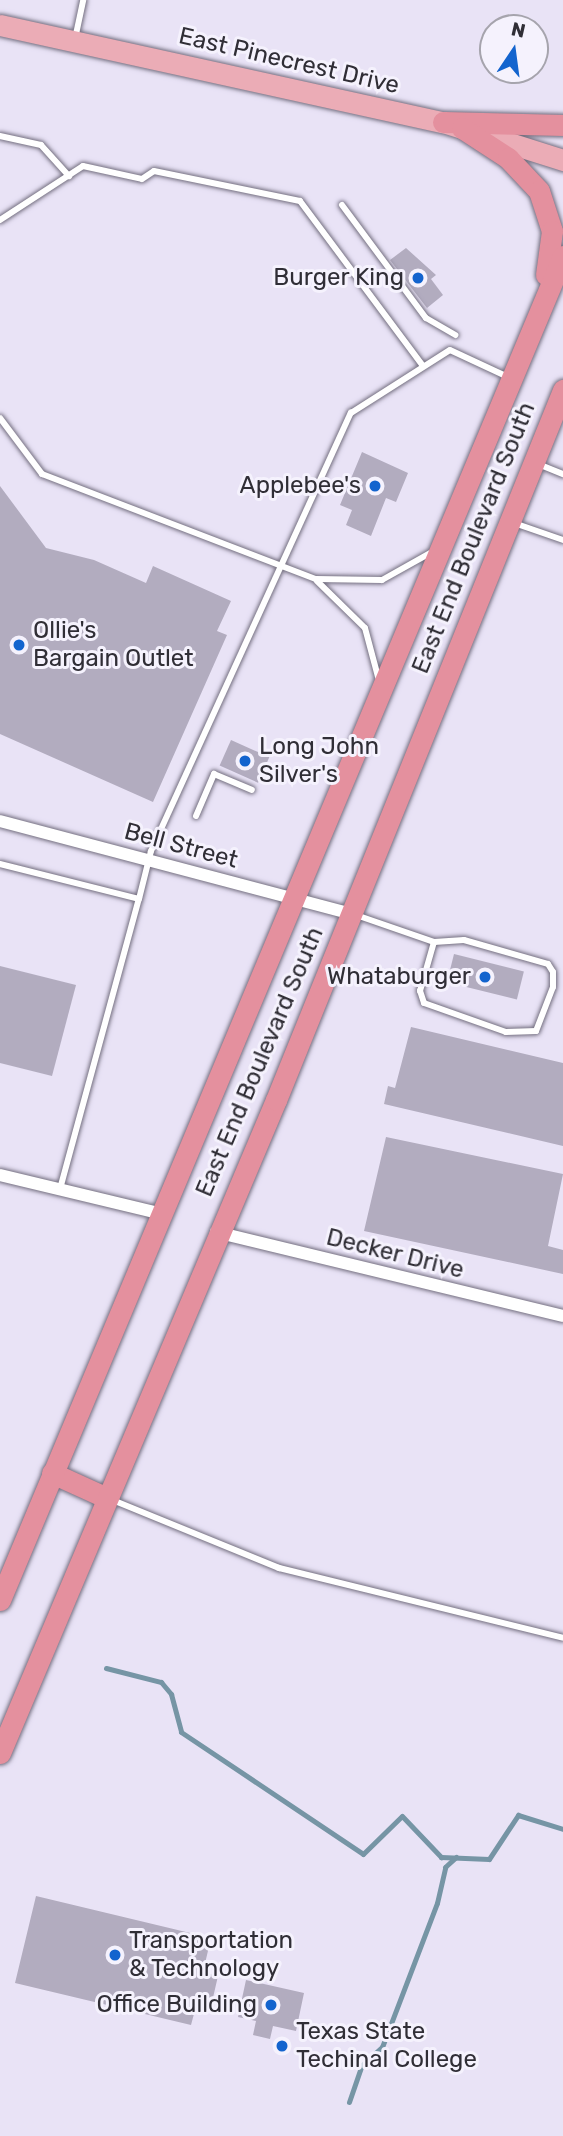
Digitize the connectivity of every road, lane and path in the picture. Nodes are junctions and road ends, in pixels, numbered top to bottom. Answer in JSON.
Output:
{"nodes":[{"id":1,"x":83,"y":0,"type":"edge"},
{"id":2,"x":0,"y":25,"type":"edge"},
{"id":3,"x":74,"y":41,"type":"junction"},
{"id":4,"x":452,"y":125,"type":"junction"},
{"id":5,"x":563,"y":125,"type":"edge"},
{"id":6,"x":0,"y":136,"type":"edge"},
{"id":7,"x":563,"y":160,"type":"edge"},
{"id":8,"x":69,"y":176,"type":"junction"},
{"id":9,"x":342,"y":205,"type":"dead end"},
{"id":10,"x":0,"y":220,"type":"edge"},
{"id":11,"x":563,"y":256,"type":"edge"},
{"id":12,"x":538,"y":312,"type":"junction"},
{"id":13,"x":455,"y":335,"type":"dead end"},
{"id":14,"x":423,"y":366,"type":"junction"},
{"id":15,"x":510,"y":377,"type":"junction"},
{"id":16,"x":560,"y":404,"type":"edge"},
{"id":17,"x":0,"y":418,"type":"edge"},
{"id":18,"x":533,"y":462,"type":"junction"},
{"id":19,"x":563,"y":474,"type":"edge"},
{"id":20,"x":509,"y":521,"type":"junction"},
{"id":21,"x":563,"y":540,"type":"edge"},
{"id":22,"x":438,"y":548,"type":"junction"},
{"id":23,"x":281,"y":565,"type":"junction"},
{"id":24,"x":316,"y":579,"type":"junction"},
{"id":25,"x":380,"y":686,"type":"junction"},
{"id":26,"x":252,"y":790,"type":"dead end"},
{"id":27,"x":196,"y":816,"type":"dead end"},
{"id":28,"x":0,"y":821,"type":"edge"},
{"id":29,"x":149,"y":859,"type":"junction"},
{"id":30,"x":0,"y":864,"type":"edge"},
{"id":31,"x":292,"y":897,"type":"junction"},
{"id":32,"x":139,"y":899,"type":"junction"},
{"id":33,"x":351,"y":914,"type":"junction"},
{"id":34,"x":434,"y":942,"type":"junction"},
{"id":35,"x":0,"y":1175,"type":"edge"},
{"id":36,"x":60,"y":1189,"type":"junction"},
{"id":37,"x":162,"y":1214,"type":"junction"},
{"id":38,"x":216,"y":1232,"type":"junction"},
{"id":39,"x":563,"y":1316,"type":"edge"},
{"id":40,"x":52,"y":1473,"type":"junction"},
{"id":41,"x":105,"y":1497,"type":"junction"},
{"id":42,"x":0,"y":1600,"type":"edge"},
{"id":43,"x":563,"y":1638,"type":"edge"},
{"id":44,"x":0,"y":1753,"type":"edge"}],
"edges":[{"from":1,"to":3,"type":"lane"},
{"from":2,"to":3,"type":"main road","name":"East Pinecrest Drive"},
{"from":3,"to":4,"type":"main road","name":"East Pinecrest Drive"},
{"from":4,"to":5,"type":"highway"},
{"from":4,"to":7,"type":"main road","name":"East Pinecrest Drive"},
{"from":4,"to":12,"type":"highway"},
{"from":6,"to":8,"type":"lane"},
{"from":8,"to":10,"type":"lane"},
{"from":8,"to":14,"type":"lane"},
{"from":9,"to":13,"type":"lane"},
{"from":11,"to":12,"type":"highway","name":"East End Boulevard South"},
{"from":12,"to":15,"type":"highway","name":"East End Boulevard South"},
{"from":14,"to":15,"type":"lane"},
{"from":14,"to":23,"type":"lane"},
{"from":15,"to":22,"type":"highway","name":"East End Boulevard South"},
{"from":16,"to":18,"type":"highway","name":"East End Boulevard South"},
{"from":17,"to":23,"type":"lane"},
{"from":18,"to":19,"type":"lane"},
{"from":18,"to":20,"type":"highway","name":"East End Boulevard South"},
{"from":20,"to":21,"type":"lane"},
{"from":20,"to":33,"type":"highway","name":"East End Boulevard South"},
{"from":22,"to":24,"type":"lane"},
{"from":22,"to":25,"type":"highway","name":"East End Boulevard South"},
{"from":23,"to":24,"type":"lane"},
{"from":23,"to":29,"type":"lane"},
{"from":24,"to":25,"type":"lane"},
{"from":25,"to":31,"type":"highway","name":"East End Boulevard South"},
{"from":26,"to":27,"type":"lane"},
{"from":28,"to":29,"type":"street","name":"Bell Street"},
{"from":29,"to":31,"type":"street","name":"Bell Street"},
{"from":29,"to":32,"type":"lane"},
{"from":30,"to":32,"type":"lane"},
{"from":31,"to":33,"type":"street","name":"Bell Street"},
{"from":31,"to":37,"type":"highway","name":"East End Boulevard South"},
{"from":32,"to":36,"type":"lane"},
{"from":33,"to":34,"type":"lane"},
{"from":33,"to":38,"type":"highway","name":"East End Boulevard South"},
{"from":34,"to":34,"type":"lane"},
{"from":35,"to":36,"type":"street"},
{"from":36,"to":37,"type":"street"},
{"from":37,"to":40,"type":"highway","name":"East End Boulevard South"},
{"from":38,"to":39,"type":"street","name":"Decker Drive"},
{"from":38,"to":41,"type":"highway","name":"East End Boulevard South"},
{"from":40,"to":41,"type":"highway"},
{"from":40,"to":42,"type":"highway","name":"East End Boulevard South"},
{"from":41,"to":43,"type":"lane"},
{"from":41,"to":44,"type":"highway","name":"East End Boulevard South"}]}
